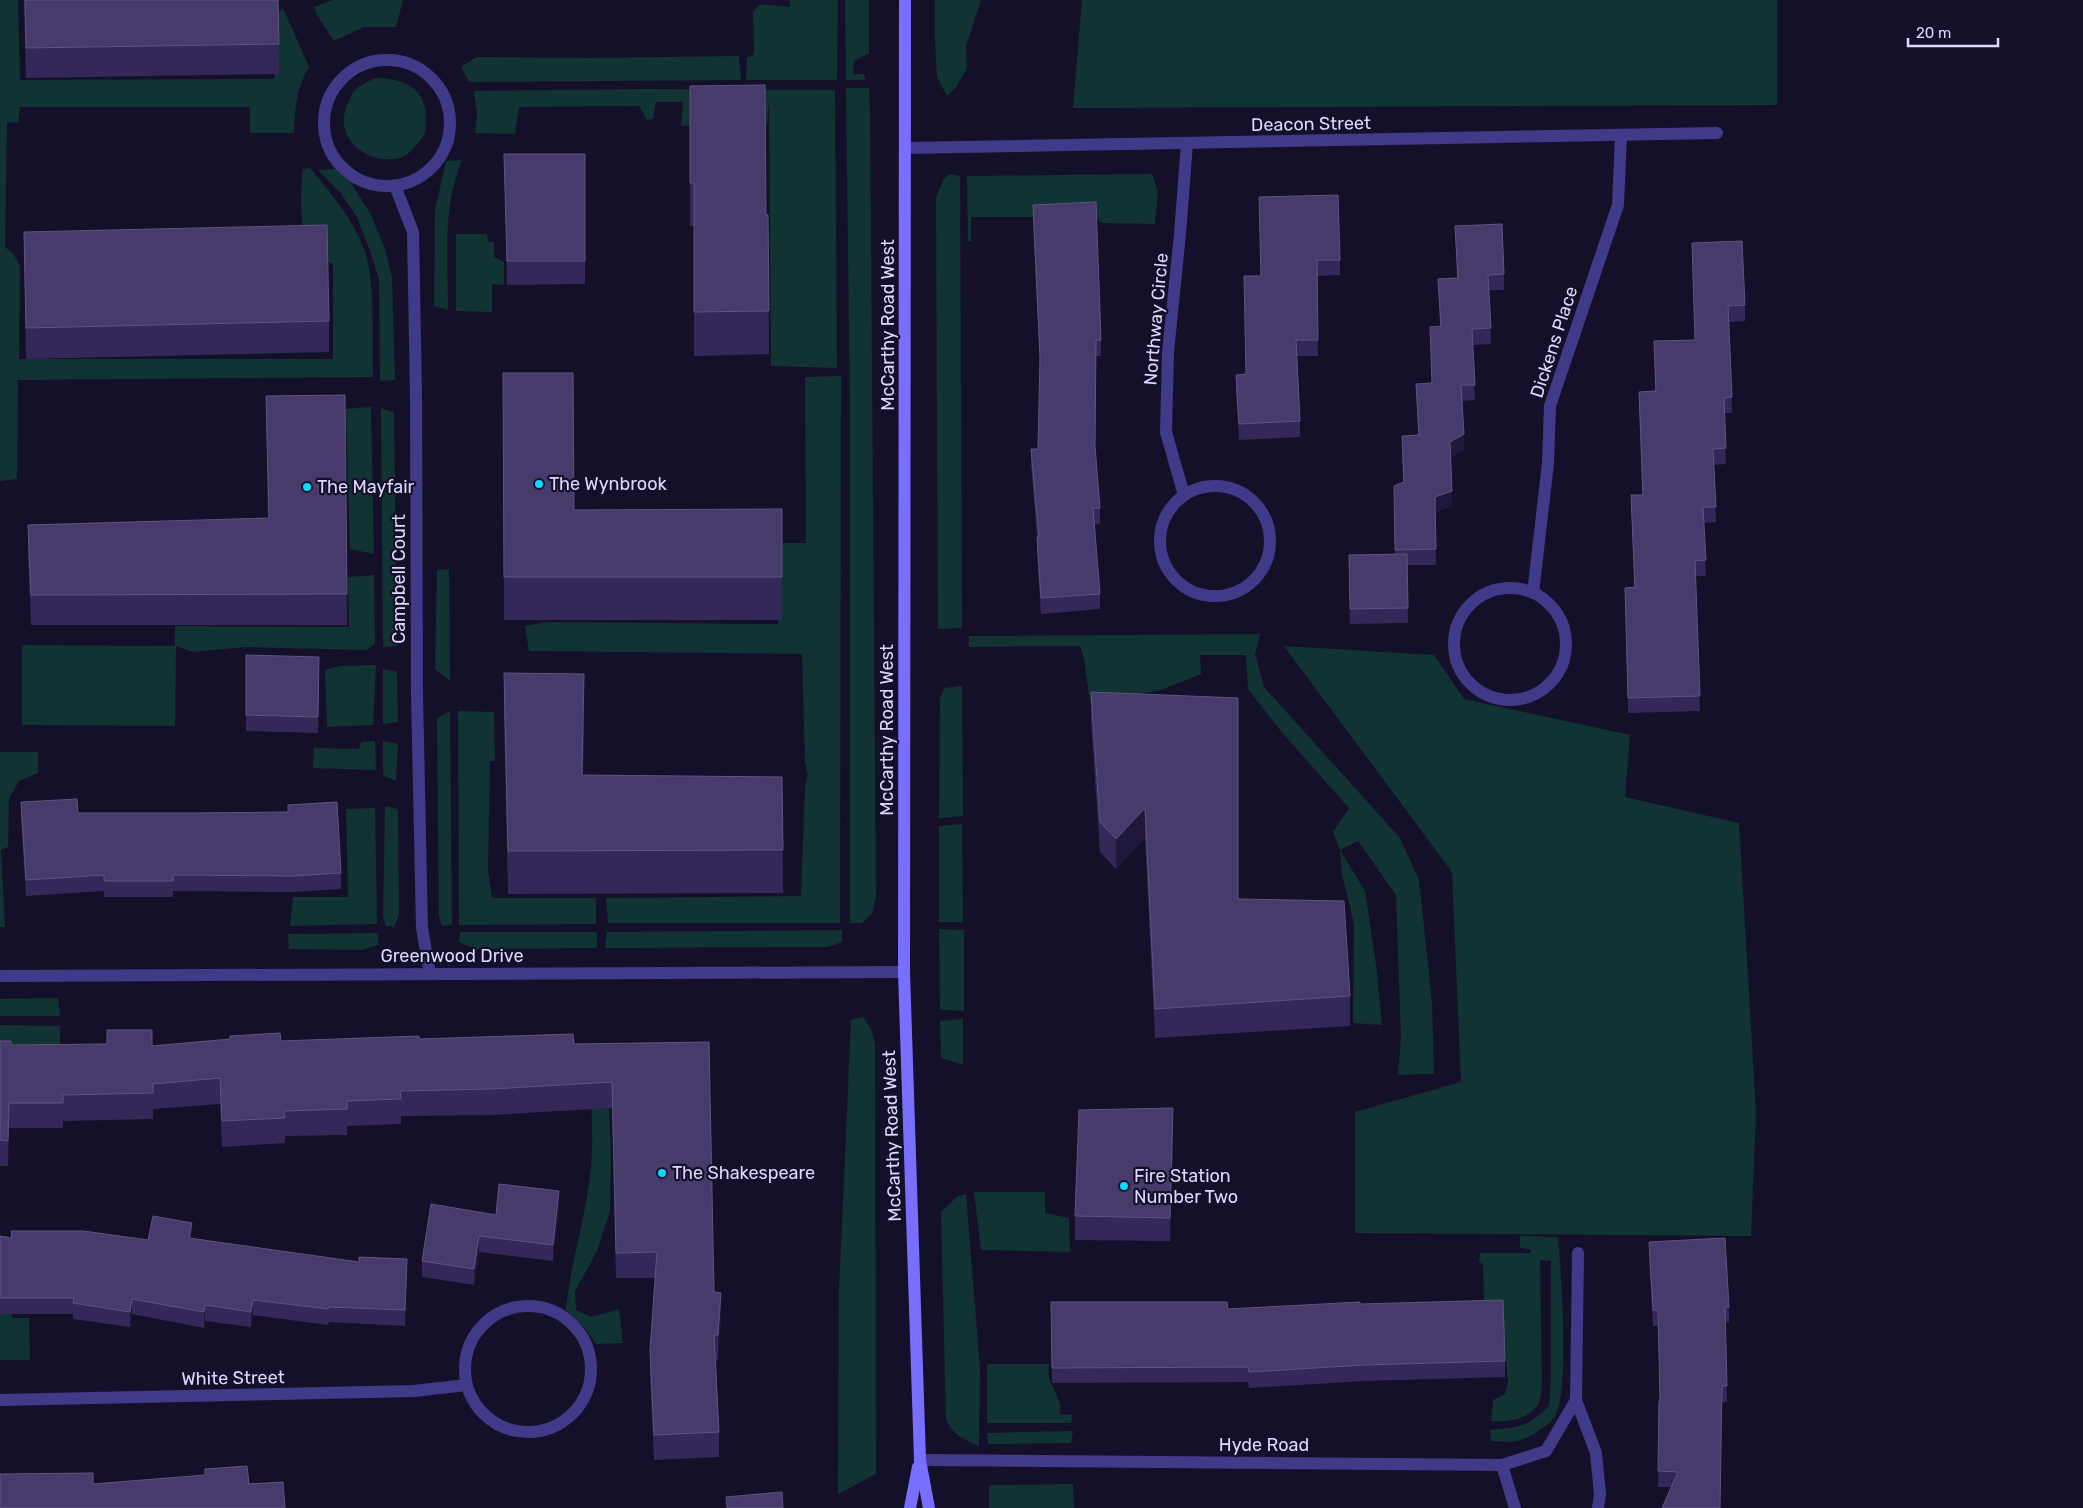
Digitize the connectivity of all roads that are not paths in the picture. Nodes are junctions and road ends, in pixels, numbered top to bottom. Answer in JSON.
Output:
{"nodes":[{"id":1,"x":905,"y":0,"type":"edge"},
{"id":2,"x":1716,"y":133,"type":"dead end"},
{"id":3,"x":1621,"y":136,"type":"junction"},
{"id":4,"x":1187,"y":143,"type":"junction"},
{"id":5,"x":905,"y":148,"type":"junction"},
{"id":6,"x":394,"y":186,"type":"junction"},
{"id":7,"x":1184,"y":495,"type":"junction"},
{"id":8,"x":1533,"y":593,"type":"junction"},
{"id":9,"x":904,"y":972,"type":"junction"},
{"id":10,"x":430,"y":974,"type":"junction"},
{"id":11,"x":0,"y":976,"type":"edge"},
{"id":12,"x":1578,"y":1253,"type":"dead end"},
{"id":13,"x":466,"y":1385,"type":"junction"},
{"id":14,"x":0,"y":1400,"type":"edge"},
{"id":15,"x":1576,"y":1400,"type":"junction"},
{"id":16,"x":920,"y":1460,"type":"junction"},
{"id":17,"x":1502,"y":1464,"type":"junction"},
{"id":18,"x":910,"y":1508,"type":"edge"},
{"id":19,"x":929,"y":1508,"type":"edge"},
{"id":20,"x":1515,"y":1508,"type":"edge"},
{"id":21,"x":1598,"y":1508,"type":"edge"}],
"edges":[{"from":1,"to":5,"type":"street","name":"McCarthy Road West"},
{"from":2,"to":3,"type":"street","name":"Deacon Street"},
{"from":3,"to":4,"type":"street","name":"Deacon Street"},
{"from":3,"to":8,"type":"street","name":"Dickens Place"},
{"from":4,"to":5,"type":"street","name":"Deacon Street"},
{"from":4,"to":7,"type":"street","name":"Northway Circle"},
{"from":5,"to":9,"type":"street","name":"McCarthy Road West"},
{"from":6,"to":6,"type":"street"},
{"from":6,"to":10,"type":"street","name":"Campbell Court"},
{"from":7,"to":7,"type":"street"},
{"from":8,"to":8,"type":"street"},
{"from":9,"to":10,"type":"street","name":"Greenwood Drive"},
{"from":9,"to":16,"type":"street","name":"McCarthy Road West"},
{"from":10,"to":11,"type":"street","name":"Greenwood Drive"},
{"from":12,"to":15,"type":"street"},
{"from":13,"to":13,"type":"street"},
{"from":13,"to":14,"type":"street","name":"White Street"},
{"from":15,"to":17,"type":"street","name":"Hyde Road"},
{"from":15,"to":21,"type":"street"},
{"from":16,"to":17,"type":"street","name":"Hyde Road"},
{"from":16,"to":18,"type":"street","name":"McCarthy Road West"},
{"from":16,"to":19,"type":"street","name":"McCarthy Road West"},
{"from":17,"to":20,"type":"street"}]}
